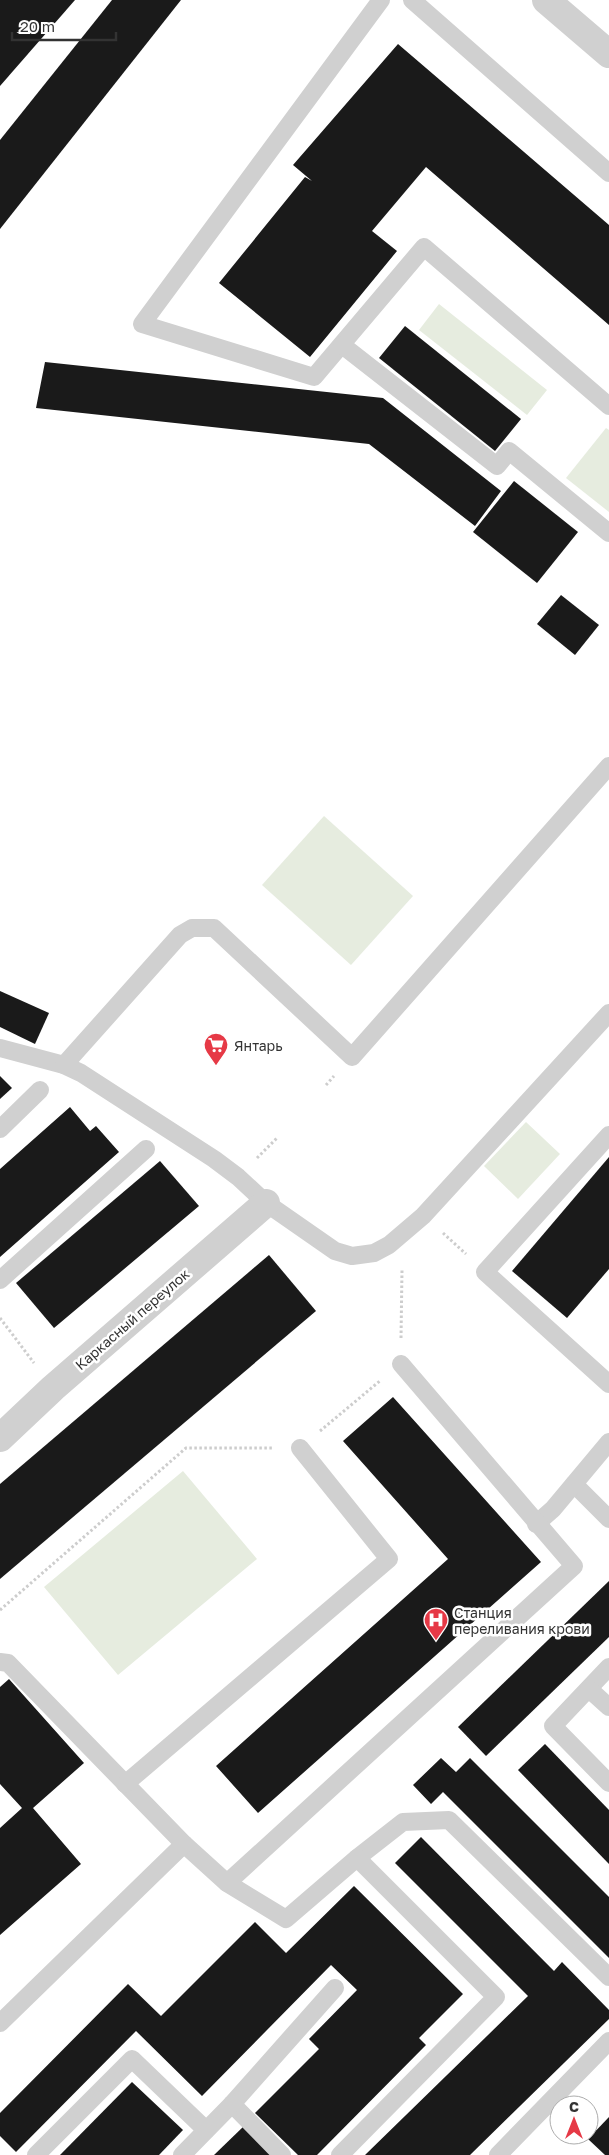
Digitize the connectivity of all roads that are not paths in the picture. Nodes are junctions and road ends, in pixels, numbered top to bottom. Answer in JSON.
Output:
{"nodes":[{"id":1,"x":381,"y":0,"type":"edge"},
{"id":2,"x":412,"y":0,"type":"edge"},
{"id":3,"x":546,"y":0,"type":"edge"},
{"id":4,"x":609,"y":54,"type":"edge"},
{"id":5,"x":609,"y":174,"type":"edge"},
{"id":6,"x":342,"y":345,"type":"junction"},
{"id":7,"x":609,"y":406,"type":"edge"},
{"id":8,"x":609,"y":534,"type":"edge"},
{"id":9,"x":609,"y":766,"type":"edge"},
{"id":10,"x":609,"y":1013,"type":"edge"},
{"id":11,"x":0,"y":1048,"type":"edge"},
{"id":12,"x":64,"y":1065,"type":"junction"},
{"id":13,"x":40,"y":1090,"type":"dead end"},
{"id":14,"x":0,"y":1129,"type":"edge"},
{"id":15,"x":609,"y":1135,"type":"edge"},
{"id":16,"x":146,"y":1149,"type":"dead end"},
{"id":17,"x":266,"y":1203,"type":"junction"},
{"id":18,"x":0,"y":1280,"type":"edge"},
{"id":19,"x":401,"y":1364,"type":"road end"},
{"id":20,"x":609,"y":1384,"type":"edge"},
{"id":21,"x":0,"y":1438,"type":"edge"},
{"id":22,"x":609,"y":1442,"type":"edge"},
{"id":23,"x":300,"y":1448,"type":"road end"},
{"id":24,"x":574,"y":1484,"type":"junction"},
{"id":25,"x":609,"y":1519,"type":"edge"},
{"id":26,"x":536,"y":1524,"type":"junction"},
{"id":27,"x":0,"y":1662,"type":"edge"},
{"id":28,"x":609,"y":1667,"type":"edge"},
{"id":29,"x":589,"y":1689,"type":"junction"},
{"id":30,"x":609,"y":1707,"type":"edge"},
{"id":31,"x":125,"y":1784,"type":"junction"},
{"id":32,"x":609,"y":1784,"type":"edge"},
{"id":33,"x":184,"y":1844,"type":"junction"},
{"id":34,"x":357,"y":1858,"type":"junction"},
{"id":35,"x":226,"y":1883,"type":"junction"},
{"id":36,"x":609,"y":1977,"type":"edge"},
{"id":37,"x":335,"y":1988,"type":"dead end"},
{"id":38,"x":0,"y":2023,"type":"edge"},
{"id":39,"x":609,"y":2041,"type":"edge"},
{"id":40,"x":232,"y":2104,"type":"junction"},
{"id":41,"x":206,"y":2130,"type":"junction"},
{"id":42,"x":36,"y":2155,"type":"edge"},
{"id":43,"x":182,"y":2155,"type":"edge"},
{"id":44,"x":282,"y":2155,"type":"edge"},
{"id":45,"x":340,"y":2155,"type":"edge"},
{"id":46,"x":498,"y":2155,"type":"edge"}],
"edges":[{"from":1,"to":6,"type":"lane"},
{"from":2,"to":5,"type":"lane"},
{"from":3,"to":4,"type":"street"},
{"from":6,"to":7,"type":"lane"},
{"from":6,"to":8,"type":"lane"},
{"from":9,"to":12,"type":"lane"},
{"from":10,"to":17,"type":"lane"},
{"from":11,"to":12,"type":"lane"},
{"from":12,"to":17,"type":"lane"},
{"from":13,"to":14,"type":"lane"},
{"from":15,"to":20,"type":"lane"},
{"from":16,"to":18,"type":"lane"},
{"from":17,"to":21,"type":"street","name":"Каркасный переулок"},
{"from":19,"to":26,"type":"lane"},
{"from":22,"to":24,"type":"lane"},
{"from":23,"to":31,"type":"lane"},
{"from":24,"to":25,"type":"lane"},
{"from":24,"to":26,"type":"lane"},
{"from":26,"to":35,"type":"lane"},
{"from":27,"to":31,"type":"lane"},
{"from":28,"to":29,"type":"lane"},
{"from":29,"to":30,"type":"lane"},
{"from":29,"to":32,"type":"lane"},
{"from":31,"to":33,"type":"lane"},
{"from":33,"to":35,"type":"lane"},
{"from":33,"to":38,"type":"lane"},
{"from":34,"to":35,"type":"lane"},
{"from":34,"to":36,"type":"lane"},
{"from":34,"to":45,"type":"lane"},
{"from":37,"to":40,"type":"lane"},
{"from":39,"to":46,"type":"lane"},
{"from":40,"to":41,"type":"lane"},
{"from":40,"to":44,"type":"lane"},
{"from":41,"to":42,"type":"lane"},
{"from":41,"to":43,"type":"lane"}]}
